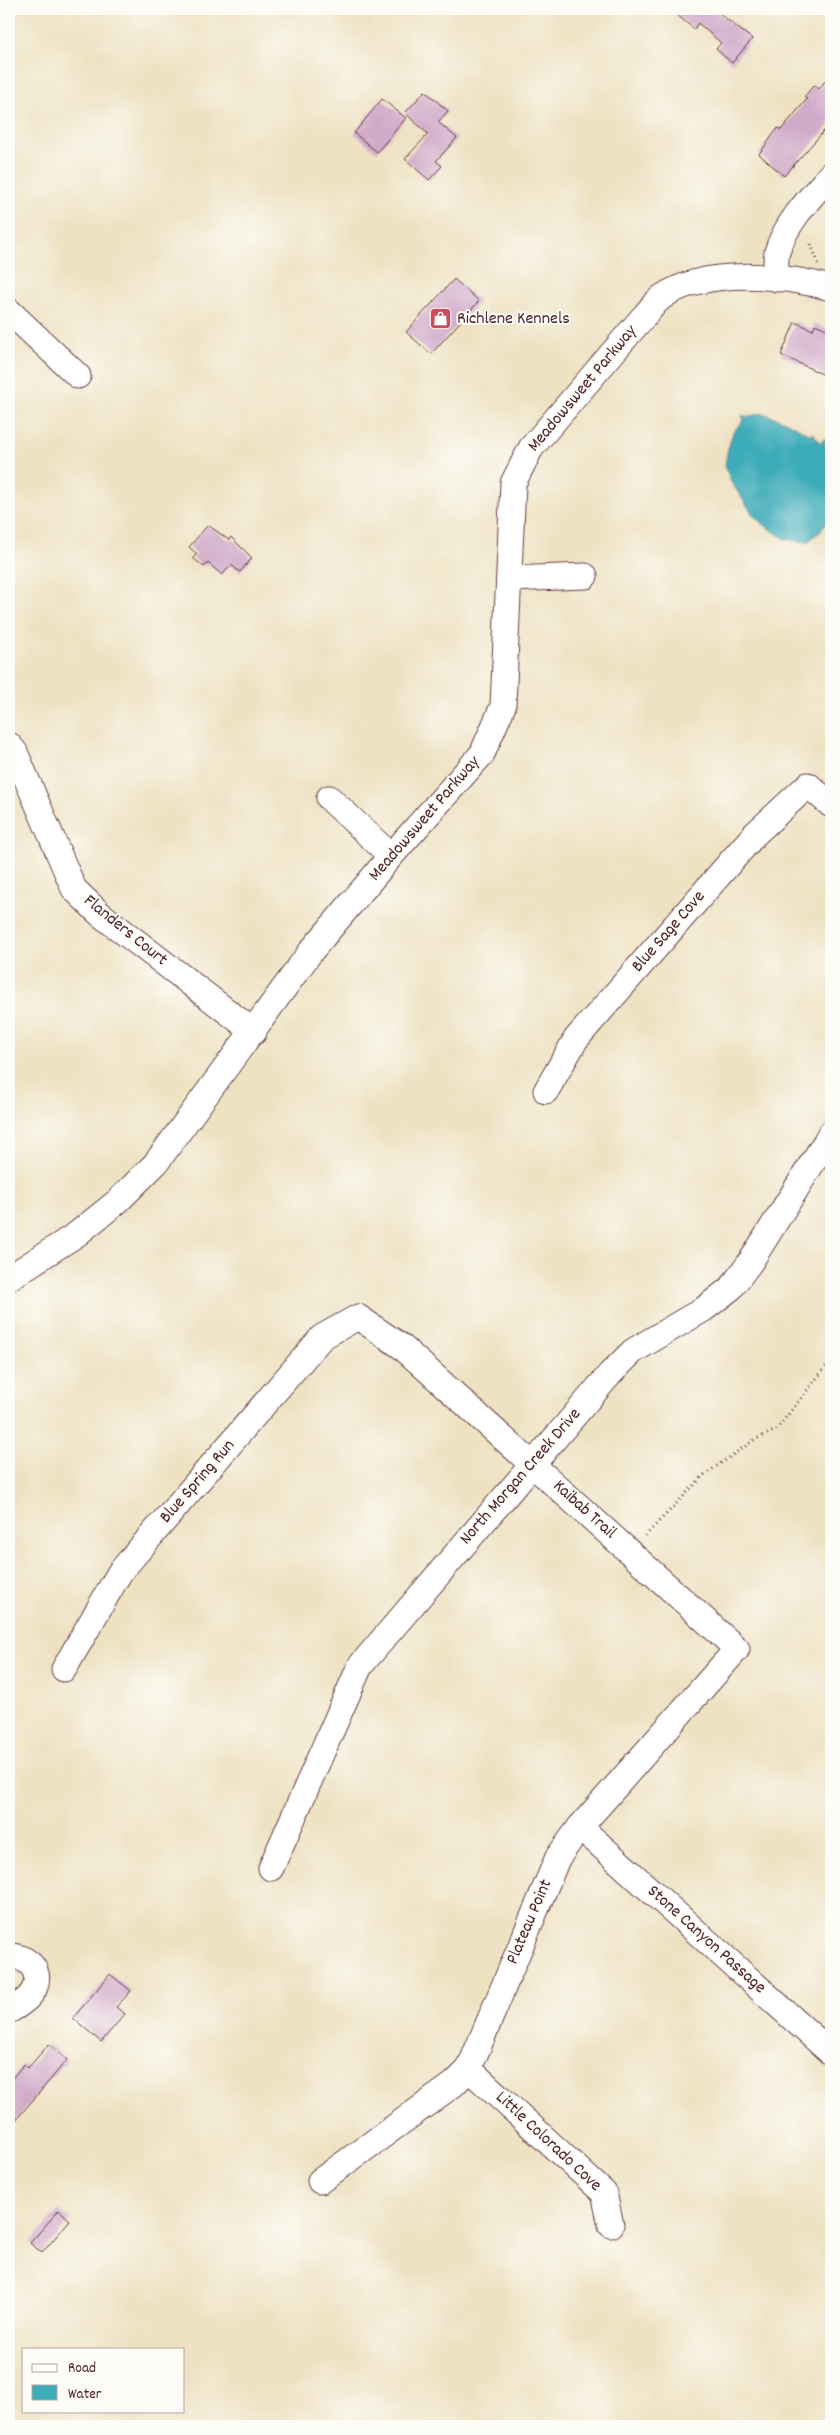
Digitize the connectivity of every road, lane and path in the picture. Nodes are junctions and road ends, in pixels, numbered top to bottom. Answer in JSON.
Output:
{"nodes":[{"id":1,"x":831,"y":174,"type":"edge"},
{"id":2,"x":811,"y":244,"type":"dead end"},
{"id":3,"x":777,"y":280,"type":"junction"},
{"id":4,"x":826,"y":281,"type":"edge"},
{"id":5,"x":9,"y":311,"type":"edge"},
{"id":6,"x":78,"y":376,"type":"dead end"},
{"id":7,"x":585,"y":576,"type":"dead end"},
{"id":8,"x":510,"y":579,"type":"junction"},
{"id":9,"x":9,"y":745,"type":"edge"},
{"id":10,"x":329,"y":798,"type":"dead end"},
{"id":11,"x":831,"y":805,"type":"edge"},
{"id":12,"x":392,"y":856,"type":"junction"},
{"id":13,"x":254,"y":1032,"type":"junction"},
{"id":14,"x":546,"y":1091,"type":"dead end"},
{"id":15,"x":831,"y":1133,"type":"edge"},
{"id":16,"x":9,"y":1278,"type":"edge"},
{"id":17,"x":358,"y":1318,"type":"joint"},
{"id":18,"x":831,"y":1360,"type":"edge"},
{"id":19,"x":533,"y":1463,"type":"junction"},
{"id":20,"x":645,"y":1536,"type":"dead end"},
{"id":21,"x":737,"y":1649,"type":"joint"},
{"id":22,"x":64,"y":1669,"type":"dead end"},
{"id":23,"x":580,"y":1827,"type":"junction"},
{"id":24,"x":271,"y":1868,"type":"dead end"},
{"id":25,"x":9,"y":1956,"type":"edge"},
{"id":26,"x":9,"y":2011,"type":"edge"},
{"id":27,"x":831,"y":2053,"type":"edge"},
{"id":28,"x":469,"y":2069,"type":"junction"},
{"id":29,"x":320,"y":2181,"type":"dead end"},
{"id":30,"x":611,"y":2225,"type":"dead end"}],
"edges":[{"from":1,"to":3,"type":"street"},
{"from":2,"to":4,"type":"path"},
{"from":3,"to":4,"type":"street","name":"Meadowsweet Parkway"},
{"from":3,"to":8,"type":"street","name":"Meadowsweet Parkway"},
{"from":5,"to":6,"type":"street"},
{"from":7,"to":8,"type":"street"},
{"from":8,"to":12,"type":"street","name":"Meadowsweet Parkway"},
{"from":9,"to":13,"type":"street","name":"Flanders Court"},
{"from":10,"to":12,"type":"street"},
{"from":11,"to":14,"type":"street","name":"Blue Sage Cove"},
{"from":12,"to":13,"type":"street","name":"Meadowsweet Parkway"},
{"from":13,"to":16,"type":"street","name":"Meadowsweet Parkway"},
{"from":15,"to":19,"type":"street","name":"North Morgan Creek Drive"},
{"from":17,"to":19,"type":"street","name":"Kaibab Trail"},
{"from":17,"to":22,"type":"street","name":"Blue Spring Run"},
{"from":18,"to":20,"type":"path"},
{"from":19,"to":21,"type":"street","name":"Kaibab Trail"},
{"from":19,"to":24,"type":"street","name":"North Morgan Creek Drive"},
{"from":21,"to":23,"type":"street","name":"Plateau Point"},
{"from":23,"to":27,"type":"street","name":"Stone Canyon Passage"},
{"from":23,"to":28,"type":"street","name":"Plateau Point"},
{"from":25,"to":26,"type":"street"},
{"from":28,"to":29,"type":"street","name":"Plateau Point"},
{"from":28,"to":30,"type":"street","name":"Little Colorado Cove"}]}
